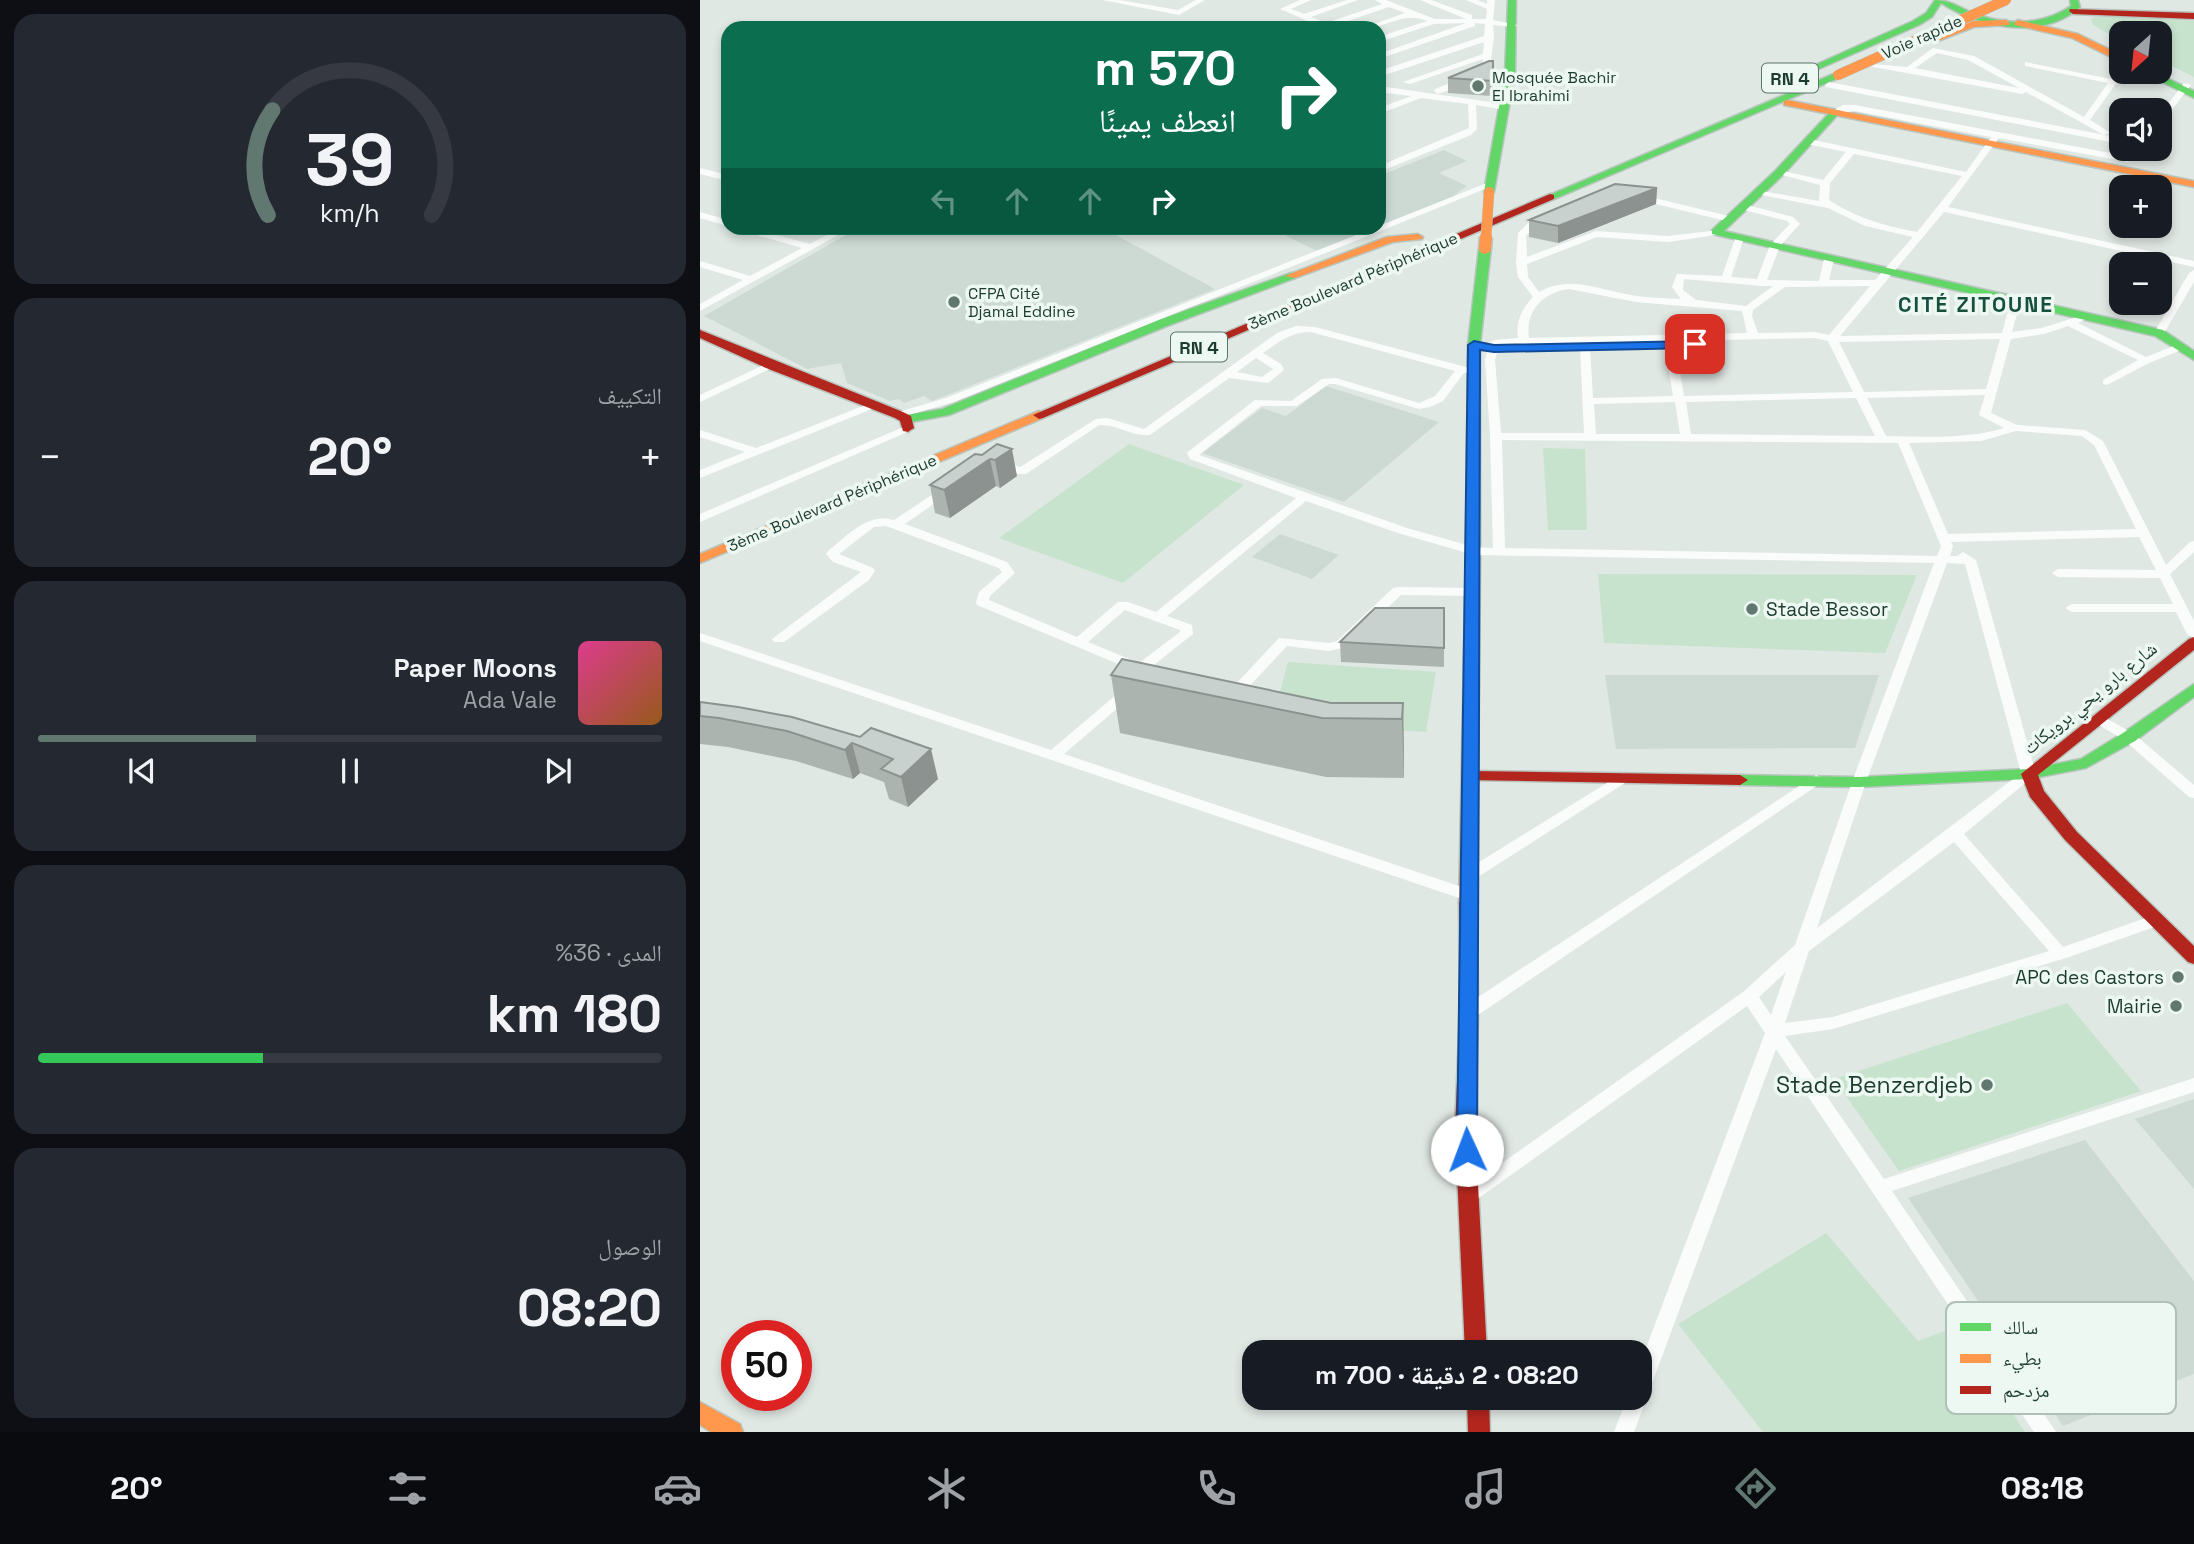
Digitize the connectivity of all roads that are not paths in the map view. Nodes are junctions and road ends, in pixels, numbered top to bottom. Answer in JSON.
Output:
{"nodes":[{"id":1,"x":1107,"y":0,"type":"edge"},
{"id":2,"x":1200,"y":0,"type":"edge"},
{"id":3,"x":1307,"y":0,"type":"edge"},
{"id":4,"x":1354,"y":0,"type":"edge"},
{"id":5,"x":1379,"y":0,"type":"edge"},
{"id":6,"x":1424,"y":0,"type":"edge"},
{"id":7,"x":1471,"y":0,"type":"edge"},
{"id":8,"x":1513,"y":0,"type":"edge"},
{"id":9,"x":1941,"y":0,"type":"edge"},
{"id":10,"x":1990,"y":0,"type":"edge"},
{"id":11,"x":2006,"y":0,"type":"edge"},
{"id":12,"x":1388,"y":4,"type":"junction"},
{"id":13,"x":1491,"y":4,"type":"edge"},
{"id":14,"x":2075,"y":6,"type":"edge"},
{"id":15,"x":1412,"y":13,"type":"junction"},
{"id":16,"x":2194,"y":15,"type":"edge"},
{"id":17,"x":1304,"y":17,"type":"junction"},
{"id":18,"x":1314,"y":21,"type":"edge"},
{"id":19,"x":1344,"y":21,"type":"edge"},
{"id":20,"x":1434,"y":21,"type":"junction"},
{"id":21,"x":1386,"y":22,"type":"edge"},
{"id":22,"x":1484,"y":22,"type":"junction"},
{"id":23,"x":2012,"y":23,"type":"junction"},
{"id":24,"x":1514,"y":25,"type":"junction"},
{"id":25,"x":1459,"y":30,"type":"junction"},
{"id":26,"x":1490,"y":37,"type":"junction"},
{"id":27,"x":1386,"y":38,"type":"edge"},
{"id":28,"x":2109,"y":46,"type":"edge"},
{"id":29,"x":1386,"y":49,"type":"edge"},
{"id":30,"x":1405,"y":49,"type":"junction"},
{"id":31,"x":1394,"y":52,"type":"junction"},
{"id":32,"x":2109,"y":53,"type":"edge"},
{"id":33,"x":2034,"y":54,"type":"dead end"},
{"id":34,"x":1386,"y":55,"type":"edge"},
{"id":35,"x":1487,"y":55,"type":"junction"},
{"id":36,"x":1429,"y":57,"type":"junction"},
{"id":37,"x":2028,"y":64,"type":"junction"},
{"id":38,"x":1902,"y":65,"type":"junction"},
{"id":39,"x":1452,"y":66,"type":"junction"},
{"id":40,"x":1386,"y":72,"type":"edge"},
{"id":41,"x":1831,"y":77,"type":"junction"},
{"id":42,"x":2172,"y":78,"type":"edge"},
{"id":43,"x":2012,"y":81,"type":"junction"},
{"id":44,"x":1406,"y":82,"type":"dead end"},
{"id":45,"x":2172,"y":82,"type":"edge"},
{"id":46,"x":2189,"y":89,"type":"edge"},
{"id":47,"x":1386,"y":90,"type":"edge"},
{"id":48,"x":1438,"y":91,"type":"dead end"},
{"id":49,"x":2036,"y":94,"type":"junction"},
{"id":50,"x":1419,"y":96,"type":"junction"},
{"id":51,"x":1472,"y":102,"type":"junction"},
{"id":52,"x":1787,"y":103,"type":"junction"},
{"id":53,"x":1505,"y":107,"type":"junction"},
{"id":54,"x":2172,"y":107,"type":"edge"},
{"id":55,"x":1386,"y":108,"type":"edge"},
{"id":56,"x":1836,"y":111,"type":"junction"},
{"id":57,"x":2085,"y":121,"type":"junction"},
{"id":58,"x":2109,"y":134,"type":"edge"},
{"id":59,"x":1698,"y":136,"type":"junction"},
{"id":60,"x":2109,"y":138,"type":"edge"},
{"id":61,"x":1994,"y":139,"type":"junction"},
{"id":62,"x":1809,"y":142,"type":"junction"},
{"id":63,"x":1853,"y":150,"type":"junction"},
{"id":64,"x":1636,"y":151,"type":"junction"},
{"id":65,"x":2124,"y":163,"type":"joint"},
{"id":66,"x":1386,"y":166,"type":"edge"},
{"id":67,"x":700,"y":170,"type":"edge"},
{"id":68,"x":1779,"y":173,"type":"junction"},
{"id":69,"x":1969,"y":175,"type":"junction"},
{"id":70,"x":721,"y":176,"type":"edge"},
{"id":71,"x":1825,"y":183,"type":"junction"},
{"id":72,"x":2194,"y":184,"type":"edge"},
{"id":73,"x":1490,"y":189,"type":"junction"},
{"id":74,"x":1759,"y":192,"type":"junction"},
{"id":75,"x":1623,"y":194,"type":"edge"},
{"id":76,"x":1832,"y":206,"type":"junction"},
{"id":77,"x":1743,"y":207,"type":"junction"},
{"id":78,"x":1941,"y":208,"type":"junction"},
{"id":79,"x":700,"y":215,"type":"edge"},
{"id":80,"x":1552,"y":215,"type":"edge"},
{"id":81,"x":1730,"y":219,"type":"junction"},
{"id":82,"x":721,"y":221,"type":"edge"},
{"id":83,"x":1386,"y":230,"type":"edge"},
{"id":84,"x":1716,"y":232,"type":"junction"},
{"id":85,"x":767,"y":235,"type":"edge"},
{"id":86,"x":833,"y":235,"type":"edge"},
{"id":87,"x":1372,"y":235,"type":"edge"},
{"id":88,"x":1918,"y":235,"type":"junction"},
{"id":89,"x":1418,"y":237,"type":"junction"},
{"id":90,"x":1740,"y":238,"type":"junction"},
{"id":91,"x":1775,"y":245,"type":"junction"},
{"id":92,"x":810,"y":247,"type":"junction"},
{"id":93,"x":1829,"y":259,"type":"junction"},
{"id":94,"x":1521,"y":263,"type":"junction"},
{"id":95,"x":700,"y":264,"type":"edge"},
{"id":96,"x":2194,"y":264,"type":"edge"},
{"id":97,"x":2194,"y":273,"type":"edge"},
{"id":98,"x":1881,"y":277,"type":"junction"},
{"id":99,"x":1726,"y":278,"type":"junction"},
{"id":100,"x":752,"y":280,"type":"junction"},
{"id":101,"x":1824,"y":282,"type":"junction"},
{"id":102,"x":1761,"y":283,"type":"junction"},
{"id":103,"x":1783,"y":284,"type":"junction"},
{"id":104,"x":1538,"y":297,"type":"junction"},
{"id":105,"x":1696,"y":301,"type":"junction"},
{"id":106,"x":700,"y":308,"type":"edge"},
{"id":107,"x":1748,"y":309,"type":"junction"},
{"id":108,"x":2012,"y":314,"type":"dead end"},
{"id":109,"x":2076,"y":320,"type":"junction"},
{"id":110,"x":2158,"y":333,"type":"junction"},
{"id":111,"x":700,"y":334,"type":"edge"},
{"id":112,"x":2007,"y":335,"type":"junction"},
{"id":113,"x":1754,"y":337,"type":"junction"},
{"id":114,"x":1828,"y":338,"type":"junction"},
{"id":115,"x":1524,"y":341,"type":"junction"},
{"id":116,"x":1670,"y":342,"type":"junction"},
{"id":117,"x":1487,"y":346,"type":"junction"},
{"id":118,"x":1584,"y":347,"type":"junction"},
{"id":119,"x":2187,"y":352,"type":"edge"},
{"id":120,"x":1256,"y":354,"type":"junction"},
{"id":121,"x":2141,"y":358,"type":"dead end"},
{"id":122,"x":771,"y":365,"type":"junction"},
{"id":123,"x":1468,"y":371,"type":"junction"},
{"id":124,"x":1228,"y":374,"type":"junction"},
{"id":125,"x":2107,"y":382,"type":"dead end"},
{"id":126,"x":1992,"y":392,"type":"junction"},
{"id":127,"x":1860,"y":394,"type":"junction"},
{"id":128,"x":1040,"y":396,"type":"dead end"},
{"id":129,"x":1679,"y":398,"type":"junction"},
{"id":130,"x":700,"y":399,"type":"edge"},
{"id":131,"x":1588,"y":401,"type":"junction"},
{"id":132,"x":873,"y":405,"type":"junction"},
{"id":133,"x":904,"y":420,"type":"junction"},
{"id":134,"x":2015,"y":428,"type":"junction"},
{"id":135,"x":700,"y":433,"type":"edge"},
{"id":136,"x":1496,"y":436,"type":"junction"},
{"id":137,"x":1686,"y":436,"type":"junction"},
{"id":138,"x":1590,"y":438,"type":"junction"},
{"id":139,"x":1882,"y":439,"type":"junction"},
{"id":140,"x":1902,"y":440,"type":"junction"},
{"id":141,"x":757,"y":452,"type":"junction"},
{"id":142,"x":982,"y":464,"type":"edge"},
{"id":143,"x":700,"y":474,"type":"edge"},
{"id":144,"x":961,"y":479,"type":"edge"},
{"id":145,"x":1304,"y":497,"type":"junction"},
{"id":146,"x":700,"y":519,"type":"edge"},
{"id":147,"x":897,"y":524,"type":"junction"},
{"id":148,"x":2144,"y":533,"type":"junction"},
{"id":149,"x":2194,"y":545,"type":"edge"},
{"id":150,"x":1944,"y":548,"type":"junction"},
{"id":151,"x":1499,"y":550,"type":"junction"},
{"id":152,"x":1474,"y":551,"type":"junction"},
{"id":153,"x":700,"y":559,"type":"edge"},
{"id":154,"x":2058,"y":573,"type":"dead end"},
{"id":155,"x":2163,"y":574,"type":"junction"},
{"id":156,"x":1474,"y":592,"type":"junction"},
{"id":157,"x":2072,"y":608,"type":"dead end"},
{"id":158,"x":2179,"y":608,"type":"junction"},
{"id":159,"x":1159,"y":616,"type":"junction"},
{"id":160,"x":2194,"y":634,"type":"edge"},
{"id":161,"x":700,"y":637,"type":"edge"},
{"id":162,"x":779,"y":639,"type":"dead end"},
{"id":163,"x":2194,"y":642,"type":"edge"},
{"id":164,"x":1079,"y":643,"type":"junction"},
{"id":165,"x":1151,"y":673,"type":"junction"},
{"id":166,"x":1212,"y":689,"type":"edge"},
{"id":167,"x":2194,"y":689,"type":"edge"},
{"id":168,"x":2097,"y":718,"type":"junction"},
{"id":169,"x":2129,"y":737,"type":"junction"},
{"id":170,"x":1054,"y":755,"type":"junction"},
{"id":171,"x":2029,"y":774,"type":"junction"},
{"id":172,"x":1472,"y":776,"type":"junction"},
{"id":173,"x":1623,"y":778,"type":"junction"},
{"id":174,"x":1816,"y":780,"type":"junction"},
{"id":175,"x":1859,"y":782,"type":"junction"},
{"id":176,"x":2194,"y":793,"type":"edge"},
{"id":177,"x":1955,"y":833,"type":"junction"},
{"id":178,"x":1468,"y":876,"type":"junction"},
{"id":179,"x":1468,"y":894,"type":"junction"},
{"id":180,"x":2157,"y":920,"type":"junction"},
{"id":181,"x":1802,"y":948,"type":"junction"},
{"id":182,"x":2060,"y":954,"type":"junction"},
{"id":183,"x":2194,"y":957,"type":"edge"},
{"id":184,"x":1748,"y":996,"type":"junction"},
{"id":185,"x":1469,"y":1012,"type":"junction"},
{"id":186,"x":1774,"y":1031,"type":"junction"},
{"id":187,"x":2194,"y":1085,"type":"edge"},
{"id":188,"x":1878,"y":1188,"type":"junction"},
{"id":189,"x":1470,"y":1195,"type":"junction"},
{"id":190,"x":1956,"y":1302,"type":"edge"},
{"id":191,"x":1476,"y":1340,"type":"edge"},
{"id":192,"x":1652,"y":1358,"type":"edge"},
{"id":193,"x":1478,"y":1410,"type":"edge"},
{"id":194,"x":1632,"y":1410,"type":"edge"},
{"id":195,"x":700,"y":1413,"type":"edge"},
{"id":196,"x":2034,"y":1414,"type":"edge"},
{"id":197,"x":732,"y":1432,"type":"edge"},
{"id":198,"x":1479,"y":1432,"type":"edge"},
{"id":199,"x":1624,"y":1432,"type":"edge"},
{"id":200,"x":2046,"y":1432,"type":"edge"}],
"edges":[{"from":1,"to":2,"type":"street"},
{"from":3,"to":17,"type":"street"},
{"from":4,"to":17,"type":"street"},
{"from":5,"to":12,"type":"street"},
{"from":6,"to":22,"type":"street"},
{"from":7,"to":13,"type":"street"},
{"from":8,"to":24,"type":"main road"},
{"from":9,"to":23,"type":"main road"},
{"from":9,"to":64,"type":"main road","name":"3ème Boulevard Périphérique","number":"RN 4"},
{"from":10,"to":41,"type":"main road","name":"Voie rapide"},
{"from":11,"to":41,"type":"main road","name":"Voie rapide","bridge":true},
{"from":12,"to":15,"type":"street"},
{"from":12,"to":19,"type":"street"},
{"from":13,"to":22,"type":"street"},
{"from":14,"to":16,"type":"main road","name":"3ème Boulevard Périphérique"},
{"from":14,"to":23,"type":"main road","name":"3ème Boulevard Périphérique"},
{"from":14,"to":28,"type":"main road"},
{"from":15,"to":20,"type":"street"},
{"from":15,"to":21,"type":"street"},
{"from":17,"to":18,"type":"street"},
{"from":20,"to":22,"type":"street"},
{"from":20,"to":25,"type":"street"},
{"from":20,"to":27,"type":"street"},
{"from":22,"to":24,"type":"street"},
{"from":22,"to":25,"type":"street"},
{"from":22,"to":26,"type":"street"},
{"from":23,"to":32,"type":"main road"},
{"from":23,"to":38,"type":"main road","name":"3ème Boulevard Périphérique","number":"RN 4"},
{"from":24,"to":53,"type":"main road"},
{"from":25,"to":30,"type":"street"},
{"from":26,"to":35,"type":"street"},
{"from":26,"to":36,"type":"street"},
{"from":29,"to":31,"type":"street"},
{"from":30,"to":31,"type":"street"},
{"from":30,"to":36,"type":"street"},
{"from":31,"to":34,"type":"street"},
{"from":33,"to":37,"type":"street"},
{"from":35,"to":39,"type":"street"},
{"from":35,"to":48,"type":"street"},
{"from":36,"to":39,"type":"street"},
{"from":36,"to":40,"type":"street"},
{"from":37,"to":43,"type":"street"},
{"from":37,"to":57,"type":"street"},
{"from":38,"to":41,"type":"main road","name":"3ème Boulevard Périphérique","number":"RN 4"},
{"from":38,"to":43,"type":"street"},
{"from":38,"to":49,"type":"street"},
{"from":39,"to":44,"type":"street"},
{"from":41,"to":52,"type":"main road","name":"3ème Boulevard Périphérique","number":"RN 4"},
{"from":41,"to":59,"type":"main road","name":"3ème Boulevard Périphérique","number":"RN 4"},
{"from":41,"to":60,"type":"street"},
{"from":41,"to":64,"type":"main road","name":"3ème Boulevard Périphérique","number":"RN 4"},
{"from":42,"to":46,"type":"main road"},
{"from":43,"to":49,"type":"street"},
{"from":45,"to":46,"type":"main road"},
{"from":46,"to":54,"type":"street"},
{"from":47,"to":50,"type":"street"},
{"from":49,"to":57,"type":"street"},
{"from":50,"to":51,"type":"street"},
{"from":50,"to":55,"type":"street"},
{"from":51,"to":53,"type":"street"},
{"from":51,"to":66,"type":"street"},
{"from":52,"to":56,"type":"main road"},
{"from":52,"to":59,"type":"main road","name":"3ème Boulevard Périphérique","number":"RN 4"},
{"from":53,"to":73,"type":"main road"},
{"from":56,"to":61,"type":"main road"},
{"from":56,"to":62,"type":"main road"},
{"from":57,"to":58,"type":"street"},
{"from":59,"to":153,"type":"main road","name":"3ème Boulevard Périphérique","number":"RN 4"},
{"from":61,"to":65,"type":"main road"},
{"from":61,"to":69,"type":"street"},
{"from":62,"to":63,"type":"street"},
{"from":62,"to":68,"type":"main road"},
{"from":63,"to":69,"type":"street"},
{"from":63,"to":71,"type":"street"},
{"from":64,"to":89,"type":"main road","name":"3ème Boulevard Périphérique","number":"RN 4"},
{"from":65,"to":72,"type":"main road"},
{"from":67,"to":70,"type":"street"},
{"from":68,"to":71,"type":"street"},
{"from":68,"to":74,"type":"main road"},
{"from":69,"to":78,"type":"street"},
{"from":71,"to":76,"type":"street"},
{"from":73,"to":83,"type":"street"},
{"from":73,"to":117,"type":"main road","bridge":true},
{"from":74,"to":76,"type":"street"},
{"from":74,"to":77,"type":"main road"},
{"from":75,"to":81,"type":"street"},
{"from":76,"to":88,"type":"street"},
{"from":77,"to":81,"type":"main road"},
{"from":77,"to":91,"type":"street"},
{"from":78,"to":88,"type":"street"},
{"from":78,"to":96,"type":"street"},
{"from":79,"to":82,"type":"street"},
{"from":80,"to":94,"type":"street"},
{"from":81,"to":84,"type":"main road"},
{"from":84,"to":90,"type":"main road"},
{"from":84,"to":94,"type":"street"},
{"from":85,"to":92,"type":"street"},
{"from":86,"to":92,"type":"street"},
{"from":87,"to":133,"type":"street"},
{"from":88,"to":98,"type":"street"},
{"from":89,"to":128,"type":"main road","name":"3ème Boulevard Périphérique","number":"RN 4"},
{"from":89,"to":133,"type":"main road"},
{"from":90,"to":91,"type":"main road"},
{"from":90,"to":99,"type":"street"},
{"from":91,"to":93,"type":"main road"},
{"from":91,"to":102,"type":"street"},
{"from":92,"to":100,"type":"street"},
{"from":93,"to":98,"type":"main road"},
{"from":93,"to":101,"type":"street"},
{"from":94,"to":104,"type":"street"},
{"from":95,"to":100,"type":"street"},
{"from":97,"to":110,"type":"street"},
{"from":98,"to":101,"type":"street"},
{"from":98,"to":109,"type":"main road"},
{"from":98,"to":114,"type":"street"},
{"from":99,"to":102,"type":"street"},
{"from":99,"to":105,"type":"street"},
{"from":100,"to":106,"type":"street"},
{"from":101,"to":103,"type":"street"},
{"from":102,"to":103,"type":"street"},
{"from":103,"to":107,"type":"street"},
{"from":104,"to":105,"type":"street"},
{"from":104,"to":115,"type":"street"},
{"from":105,"to":107,"type":"street"},
{"from":107,"to":113,"type":"street"},
{"from":108,"to":112,"type":"street"},
{"from":109,"to":110,"type":"main road"},
{"from":109,"to":112,"type":"street"},
{"from":109,"to":121,"type":"street"},
{"from":110,"to":119,"type":"main road"},
{"from":111,"to":122,"type":"main road"},
{"from":112,"to":114,"type":"street"},
{"from":112,"to":126,"type":"street"},
{"from":113,"to":114,"type":"street"},
{"from":113,"to":116,"type":"street"},
{"from":114,"to":116,"type":"street"},
{"from":114,"to":127,"type":"street"},
{"from":115,"to":116,"type":"street"},
{"from":115,"to":117,"type":"street"},
{"from":116,"to":118,"type":"street"},
{"from":116,"to":129,"type":"street"},
{"from":117,"to":118,"type":"street"},
{"from":117,"to":123,"type":"main road"},
{"from":117,"to":136,"type":"street"},
{"from":118,"to":131,"type":"street"},
{"from":119,"to":125,"type":"street"},
{"from":120,"to":123,"type":"street"},
{"from":120,"to":124,"type":"street"},
{"from":120,"to":124,"type":"street"},
{"from":122,"to":130,"type":"street"},
{"from":122,"to":132,"type":"main road"},
{"from":123,"to":145,"type":"street"},
{"from":123,"to":152,"type":"main road"},
{"from":124,"to":142,"type":"street"},
{"from":126,"to":127,"type":"street"},
{"from":126,"to":134,"type":"street"},
{"from":127,"to":129,"type":"street"},
{"from":127,"to":139,"type":"street"},
{"from":129,"to":131,"type":"street"},
{"from":129,"to":137,"type":"street"},
{"from":131,"to":138,"type":"street"},
{"from":132,"to":133,"type":"main road"},
{"from":132,"to":141,"type":"street"},
{"from":133,"to":146,"type":"street"},
{"from":134,"to":140,"type":"street"},
{"from":134,"to":148,"type":"street"},
{"from":135,"to":141,"type":"street"},
{"from":136,"to":138,"type":"street"},
{"from":136,"to":151,"type":"street"},
{"from":137,"to":138,"type":"street"},
{"from":137,"to":139,"type":"street"},
{"from":139,"to":140,"type":"street"},
{"from":140,"to":150,"type":"street"},
{"from":141,"to":143,"type":"street"},
{"from":144,"to":147,"type":"street"},
{"from":145,"to":152,"type":"street"},
{"from":145,"to":159,"type":"street"},
{"from":147,"to":162,"type":"street"},
{"from":147,"to":164,"type":"street"},
{"from":148,"to":150,"type":"street"},
{"from":148,"to":155,"type":"street"},
{"from":149,"to":155,"type":"street"},
{"from":150,"to":151,"type":"street"},
{"from":150,"to":171,"type":"street"},
{"from":150,"to":175,"type":"street"},
{"from":151,"to":152,"type":"street"},
{"from":152,"to":156,"type":"main road"},
{"from":154,"to":155,"type":"street"},
{"from":155,"to":158,"type":"street"},
{"from":156,"to":166,"type":"street"},
{"from":156,"to":172,"type":"main road"},
{"from":157,"to":158,"type":"street"},
{"from":158,"to":160,"type":"street"},
{"from":159,"to":164,"type":"street"},
{"from":159,"to":165,"type":"street"},
{"from":161,"to":170,"type":"street"},
{"from":163,"to":168,"type":"main road","name":"شارع بارو يحي برويكات"},
{"from":164,"to":165,"type":"street"},
{"from":165,"to":170,"type":"street"},
{"from":167,"to":169,"type":"main road","name":"شارع بارو يحي برويكات"},
{"from":168,"to":169,"type":"street"},
{"from":168,"to":171,"type":"main road","name":"شارع بارو يحي برويكات"},
{"from":169,"to":171,"type":"main road","name":"شارع بارو يحي برويكات"},
{"from":169,"to":176,"type":"street"},
{"from":170,"to":179,"type":"street"},
{"from":171,"to":175,"type":"main road"},
{"from":171,"to":177,"type":"street"},
{"from":171,"to":180,"type":"main road"},
{"from":172,"to":173,"type":"main road"},
{"from":172,"to":178,"type":"main road"},
{"from":173,"to":174,"type":"main road"},
{"from":173,"to":178,"type":"street"},
{"from":174,"to":175,"type":"main road"},
{"from":174,"to":185,"type":"street"},
{"from":175,"to":181,"type":"street"},
{"from":177,"to":181,"type":"street"},
{"from":177,"to":182,"type":"street"},
{"from":178,"to":179,"type":"main road"},
{"from":179,"to":185,"type":"main road"},
{"from":180,"to":182,"type":"street"},
{"from":180,"to":183,"type":"main road"},
{"from":181,"to":184,"type":"street"},
{"from":181,"to":186,"type":"street"},
{"from":182,"to":186,"type":"street"},
{"from":184,"to":186,"type":"street"},
{"from":184,"to":189,"type":"street"},
{"from":185,"to":189,"type":"main road"},
{"from":186,"to":188,"type":"street"},
{"from":186,"to":192,"type":"street"},
{"from":187,"to":188,"type":"street"},
{"from":188,"to":190,"type":"street"},
{"from":189,"to":191,"type":"main road"},
{"from":193,"to":198,"type":"main road"},
{"from":194,"to":199,"type":"street"},
{"from":195,"to":197,"type":"main road"},
{"from":196,"to":200,"type":"street"}]}
